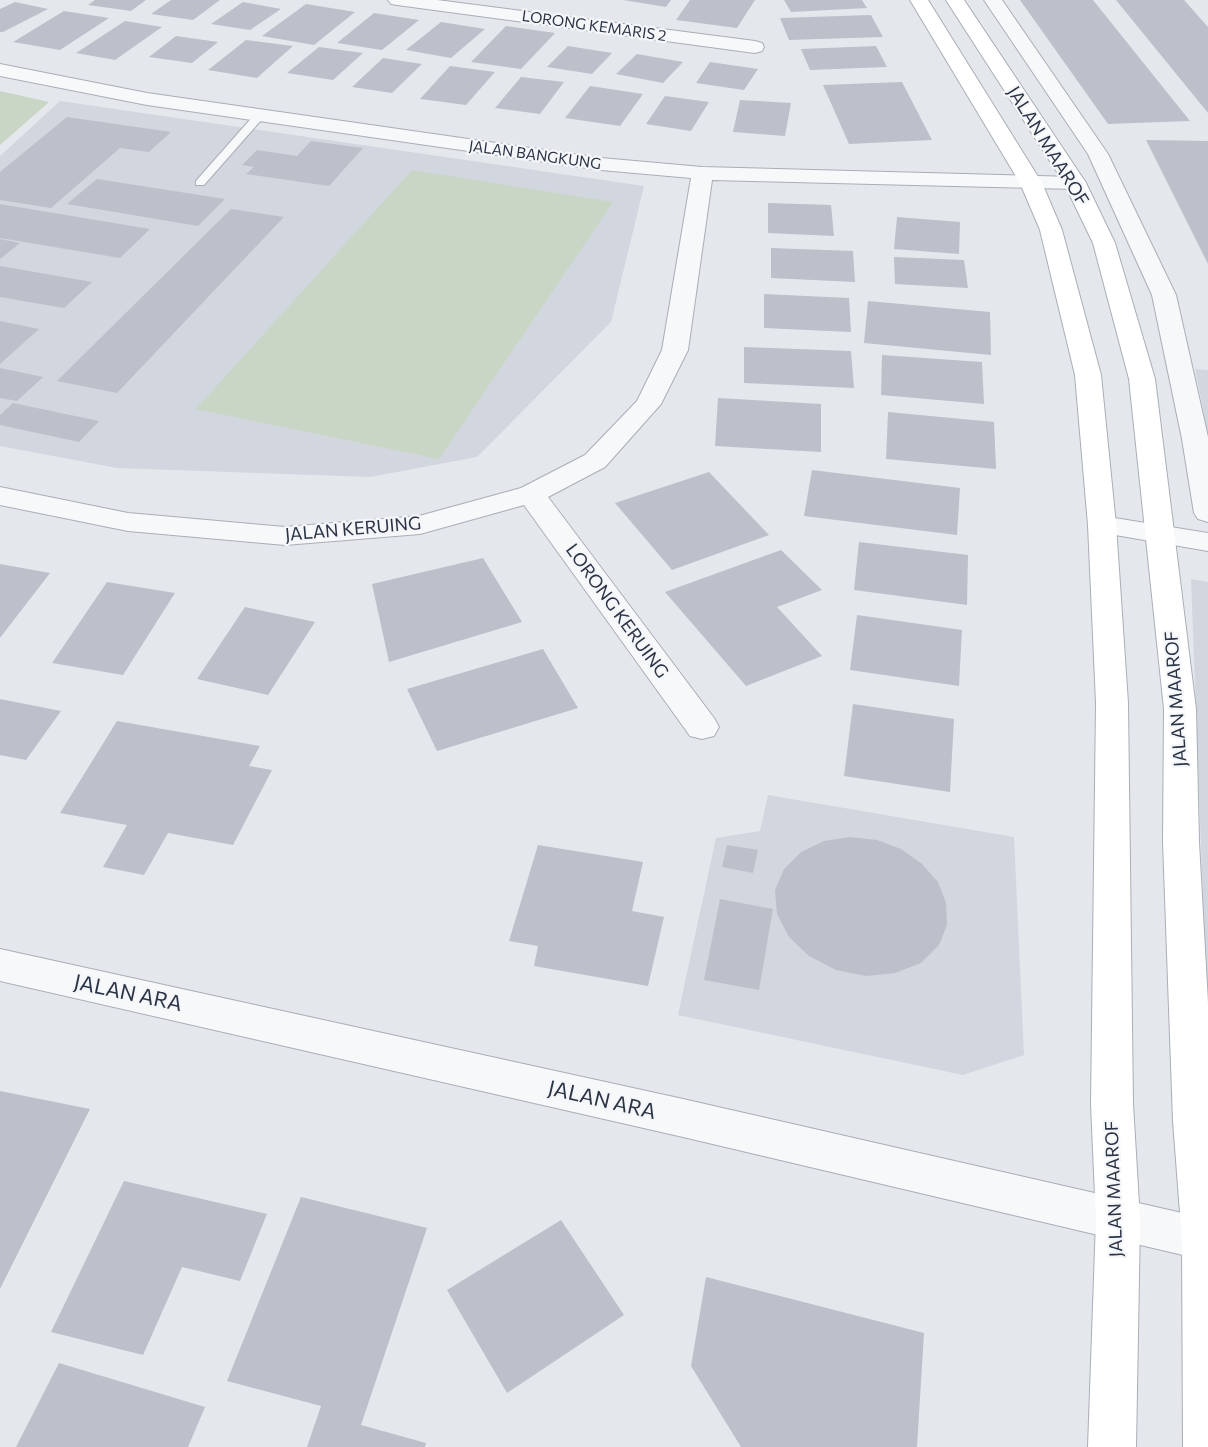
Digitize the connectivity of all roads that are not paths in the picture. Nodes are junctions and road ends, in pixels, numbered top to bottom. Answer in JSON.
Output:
{"nodes":[{"id":1,"x":397,"y":0,"type":"edge"},
{"id":2,"x":920,"y":0,"type":"edge"},
{"id":3,"x":955,"y":0,"type":"edge"},
{"id":4,"x":993,"y":0,"type":"edge"},
{"id":5,"x":755,"y":47,"type":"dead end"},
{"id":6,"x":0,"y":70,"type":"edge"},
{"id":7,"x":259,"y":116,"type":"junction"},
{"id":8,"x":702,"y":173,"type":"junction"},
{"id":9,"x":200,"y":183,"type":"dead end"},
{"id":10,"x":1031,"y":183,"type":"junction"},
{"id":11,"x":1075,"y":183,"type":"junction"},
{"id":12,"x":1202,"y":440,"type":"edge"},
{"id":13,"x":531,"y":494,"type":"junction"},
{"id":14,"x":0,"y":496,"type":"edge"},
{"id":15,"x":1208,"y":513,"type":"edge"},
{"id":16,"x":1102,"y":525,"type":"junction"},
{"id":17,"x":1160,"y":534,"type":"junction"},
{"id":18,"x":1208,"y":542,"type":"edge"},
{"id":19,"x":702,"y":727,"type":"dead end"},
{"id":20,"x":0,"y":965,"type":"edge"},
{"id":21,"x":1118,"y":1220,"type":"junction"},
{"id":22,"x":1204,"y":1239,"type":"junction"},
{"id":23,"x":1112,"y":1447,"type":"edge"},
{"id":24,"x":1207,"y":1447,"type":"edge"}],
"edges":[{"from":1,"to":5,"type":"street","name":"LORONG KEMARIS 2"},
{"from":2,"to":10,"type":"main road","name":"JALAN MAAROF"},
{"from":3,"to":11,"type":"main road","name":"JALAN MAAROF"},
{"from":4,"to":12,"type":"street","name":"JALAN MAAROF"},
{"from":6,"to":7,"type":"street","name":"JALAN BANGKUNG"},
{"from":7,"to":8,"type":"street","name":"JALAN BANGKUNG"},
{"from":7,"to":9,"type":"lane"},
{"from":8,"to":10,"type":"street","name":"JALAN BANGKUNG"},
{"from":8,"to":13,"type":"street","name":"JALAN KERUING"},
{"from":10,"to":11,"type":"street","name":"JALAN BANGKUNG"},
{"from":10,"to":16,"type":"main road","name":"JALAN MAAROF"},
{"from":11,"to":17,"type":"main road","name":"JALAN MAAROF"},
{"from":12,"to":15,"type":"street","name":"JALAN MAAROF"},
{"from":13,"to":14,"type":"street","name":"JALAN KERUING"},
{"from":13,"to":19,"type":"street","name":"LORONG KERUING"},
{"from":16,"to":17,"type":"street"},
{"from":16,"to":21,"type":"main road","name":"JALAN MAAROF"},
{"from":17,"to":18,"type":"street"},
{"from":17,"to":22,"type":"main road","name":"JALAN MAAROF"},
{"from":20,"to":21,"type":"street","name":"JALAN ARA"},
{"from":21,"to":22,"type":"street","name":"JALAN ARA"},
{"from":21,"to":23,"type":"main road","name":"JALAN MAAROF"},
{"from":22,"to":24,"type":"main road","name":"JALAN MAAROF"}]}
